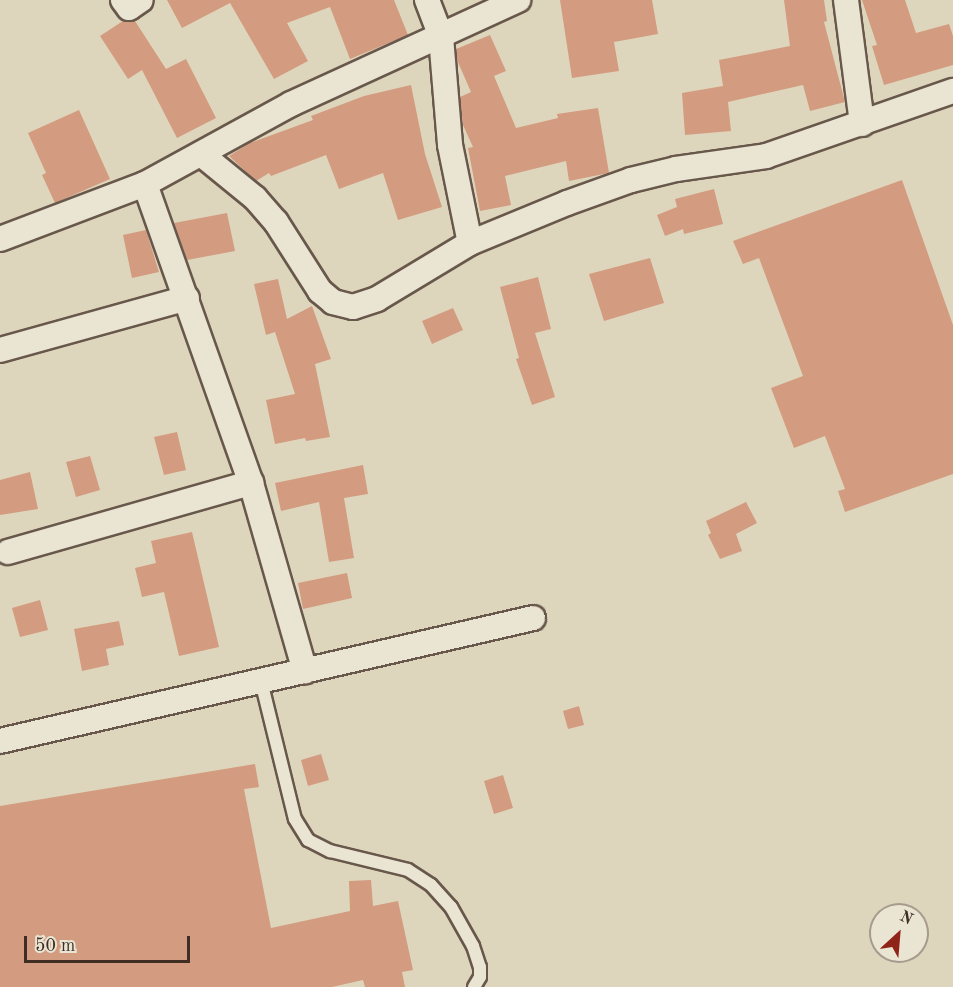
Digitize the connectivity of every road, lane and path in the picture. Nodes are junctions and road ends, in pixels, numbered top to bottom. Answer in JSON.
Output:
{"nodes":[{"id":1,"x":123,"y":0,"type":"edge"},
{"id":2,"x":141,"y":0,"type":"edge"},
{"id":3,"x":427,"y":0,"type":"edge"},
{"id":4,"x":518,"y":0,"type":"edge"},
{"id":5,"x":846,"y":0,"type":"edge"},
{"id":6,"x":441,"y":37,"type":"junction"},
{"id":7,"x":953,"y":91,"type":"edge"},
{"id":8,"x":862,"y":124,"type":"junction"},
{"id":9,"x":201,"y":154,"type":"junction"},
{"id":10,"x":145,"y":184,"type":"junction"},
{"id":11,"x":0,"y":239,"type":"edge"},
{"id":12,"x":470,"y":243,"type":"junction"},
{"id":13,"x":187,"y":298,"type":"junction"},
{"id":14,"x":0,"y":351,"type":"edge"},
{"id":15,"x":250,"y":483,"type":"junction"},
{"id":16,"x":9,"y":552,"type":"dead end"},
{"id":17,"x":533,"y":618,"type":"dead end"},
{"id":18,"x":305,"y":671,"type":"junction"},
{"id":19,"x":261,"y":681,"type":"junction"},
{"id":20,"x":0,"y":741,"type":"edge"},
{"id":21,"x":474,"y":987,"type":"edge"}],
"edges":[{"from":1,"to":2,"type":"street"},
{"from":3,"to":6,"type":"street"},
{"from":4,"to":6,"type":"street"},
{"from":5,"to":8,"type":"street"},
{"from":6,"to":9,"type":"street"},
{"from":6,"to":12,"type":"street"},
{"from":7,"to":8,"type":"street"},
{"from":8,"to":12,"type":"street"},
{"from":9,"to":10,"type":"street"},
{"from":9,"to":12,"type":"street"},
{"from":10,"to":11,"type":"street"},
{"from":10,"to":13,"type":"street"},
{"from":13,"to":14,"type":"street"},
{"from":13,"to":15,"type":"street"},
{"from":15,"to":16,"type":"street"},
{"from":15,"to":18,"type":"street"},
{"from":17,"to":18,"type":"street"},
{"from":18,"to":19,"type":"street"},
{"from":19,"to":20,"type":"street"},
{"from":19,"to":21,"type":"lane"}]}
